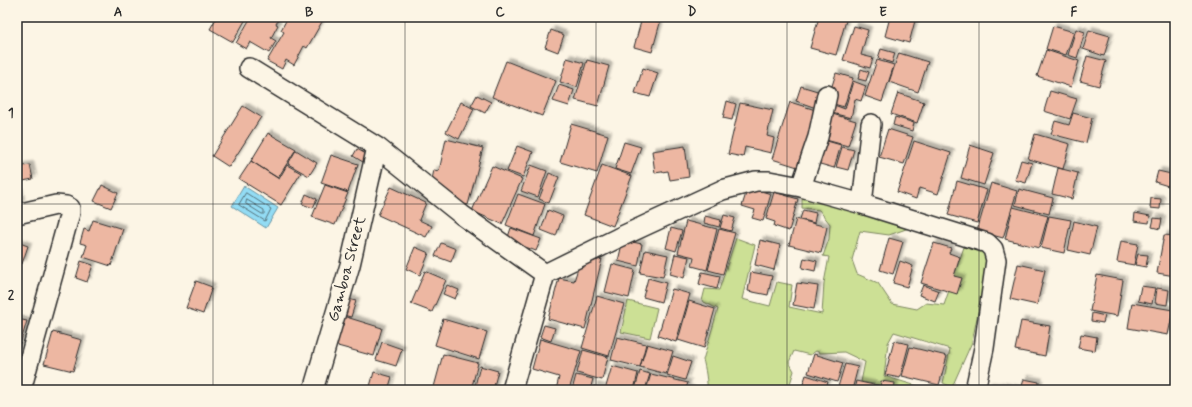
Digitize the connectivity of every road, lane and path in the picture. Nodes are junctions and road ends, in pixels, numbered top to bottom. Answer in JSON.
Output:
{"nodes":[{"id":1,"x":249,"y":68,"type":"dead end"},
{"id":2,"x":827,"y":95,"type":"dead end"},
{"id":3,"x":871,"y":124,"type":"dead end"},
{"id":4,"x":376,"y":147,"type":"junction"},
{"id":5,"x":802,"y":187,"type":"junction"},
{"id":6,"x":862,"y":204,"type":"junction"},
{"id":7,"x":17,"y":214,"type":"edge"},
{"id":8,"x":545,"y":274,"type":"junction"},
{"id":9,"x":21,"y":390,"type":"edge"},
{"id":10,"x":313,"y":390,"type":"edge"},
{"id":11,"x":512,"y":390,"type":"edge"},
{"id":12,"x":975,"y":390,"type":"edge"}],
"edges":[{"from":1,"to":4,"type":"street"},
{"from":2,"to":5,"type":"street"},
{"from":3,"to":6,"type":"street"},
{"from":4,"to":8,"type":"street"},
{"from":4,"to":10,"type":"street","name":"Gamboa Street"},
{"from":5,"to":6,"type":"street"},
{"from":5,"to":8,"type":"street"},
{"from":6,"to":12,"type":"street"},
{"from":7,"to":9,"type":"street"},
{"from":8,"to":11,"type":"street"}]}
